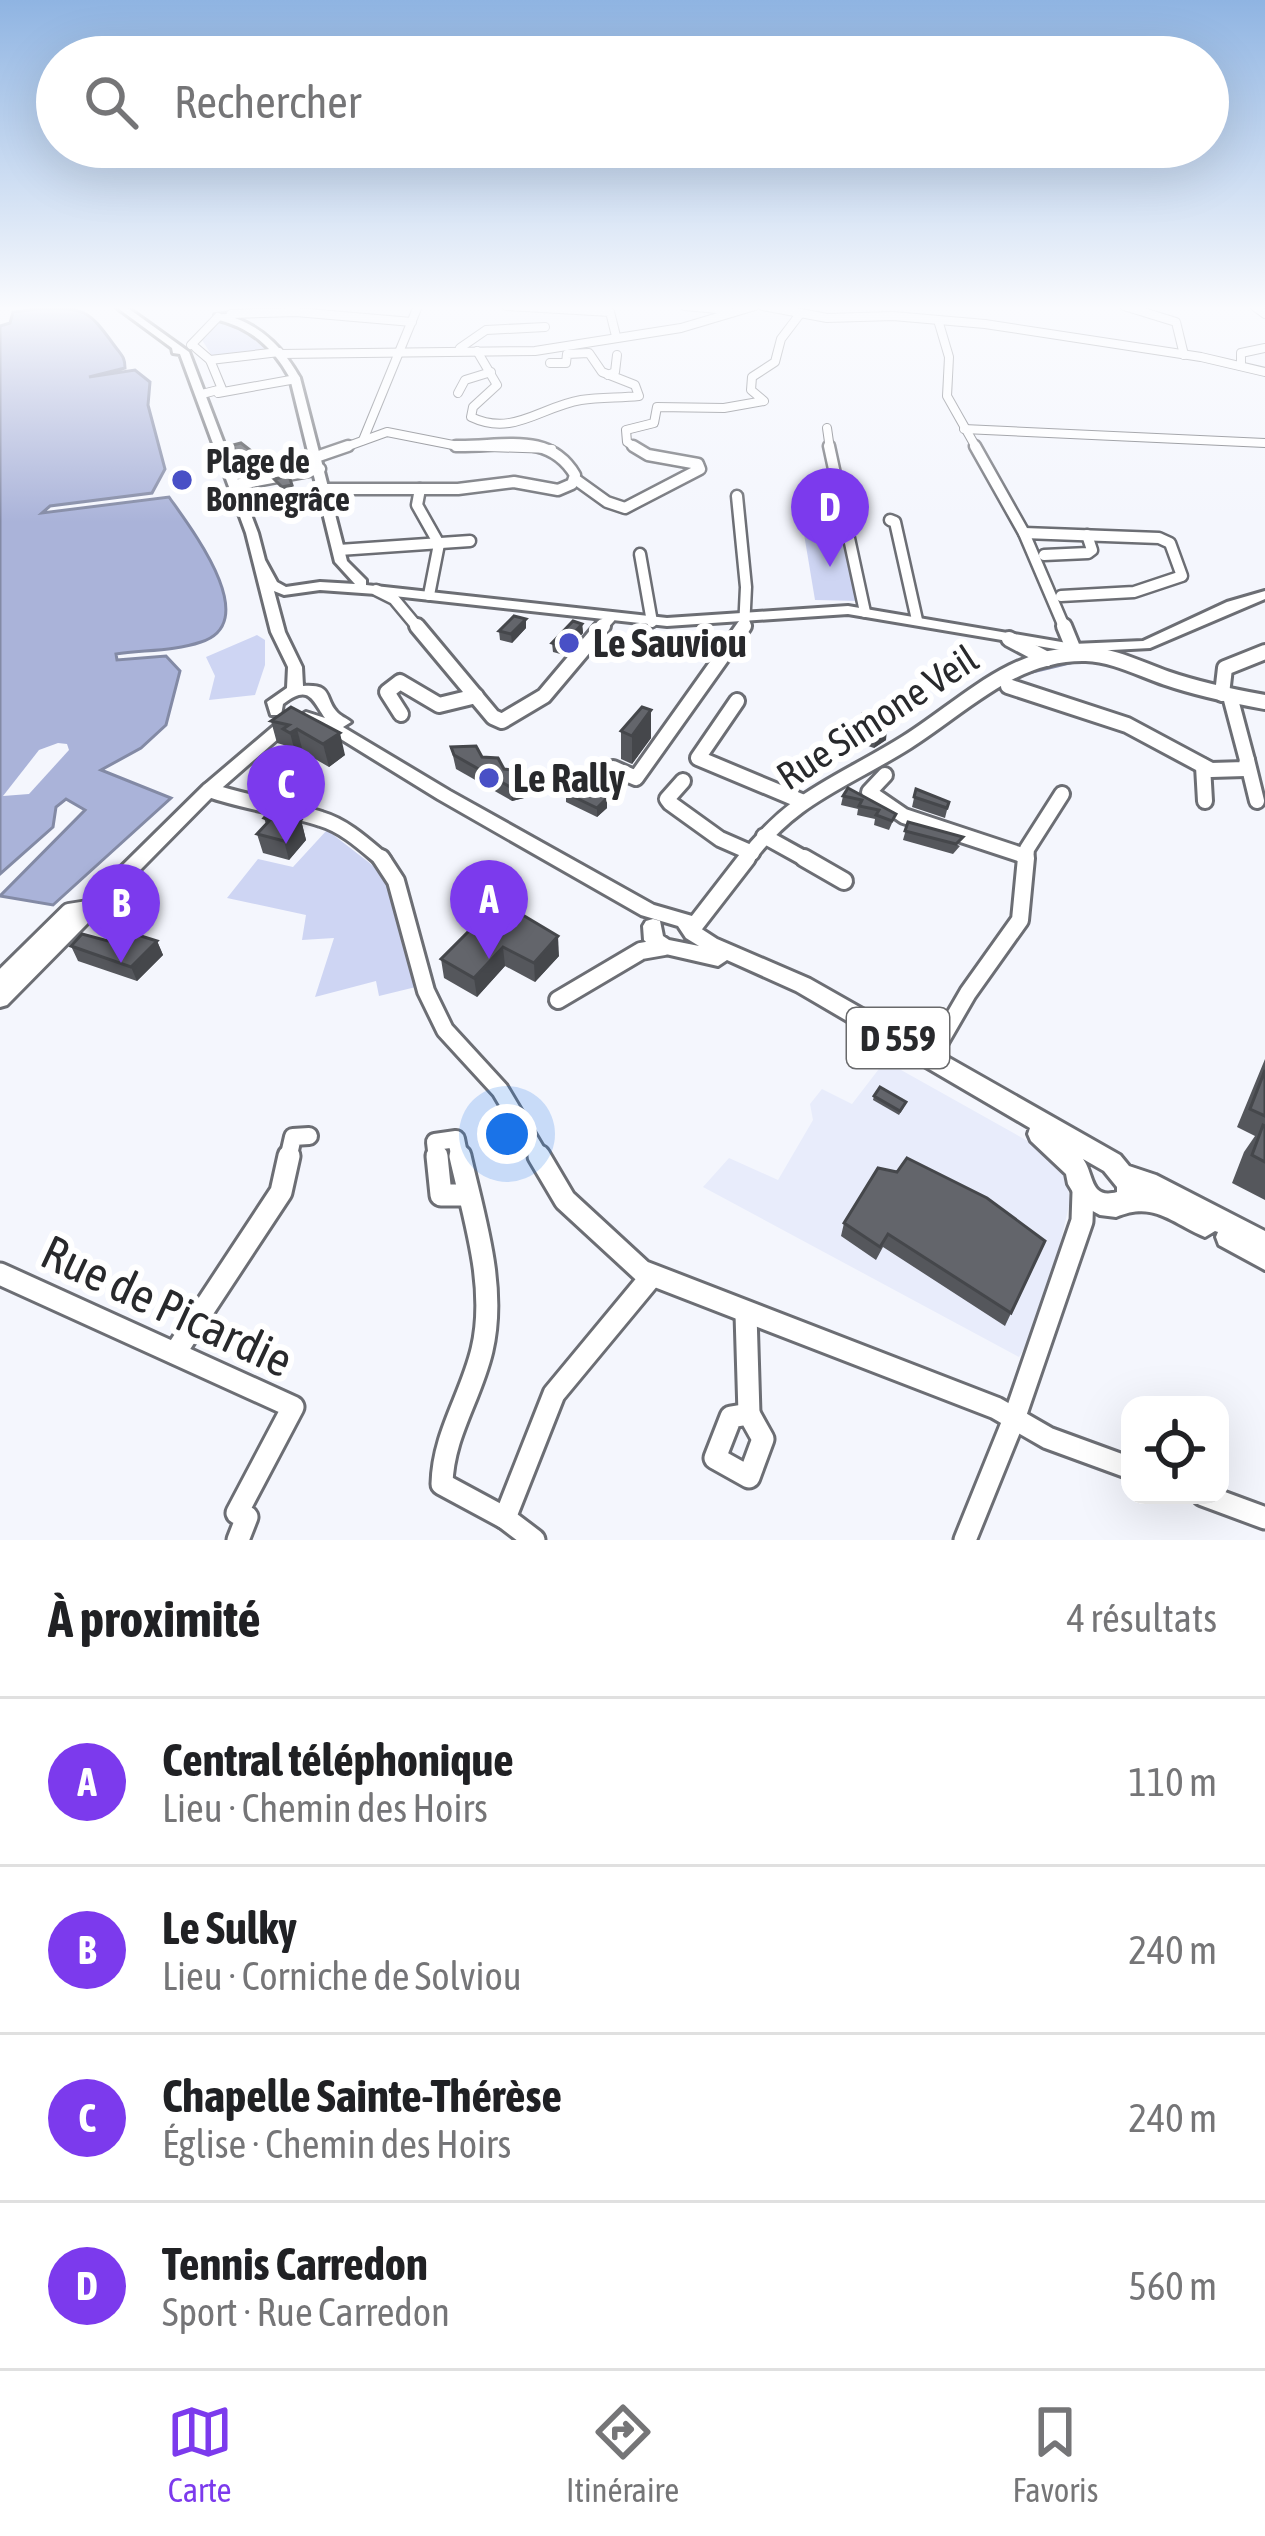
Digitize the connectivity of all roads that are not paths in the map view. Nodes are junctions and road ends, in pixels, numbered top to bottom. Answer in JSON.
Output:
{"nodes":[{"id":1,"x":197,"y":378,"type":"edge"},
{"id":2,"x":218,"y":378,"type":"edge"},
{"id":3,"x":389,"y":378,"type":"edge"},
{"id":4,"x":472,"y":378,"type":"edge"},
{"id":5,"x":494,"y":378,"type":"edge"},
{"id":6,"x":616,"y":378,"type":"edge"},
{"id":7,"x":755,"y":378,"type":"edge"},
{"id":8,"x":948,"y":378,"type":"edge"},
{"id":9,"x":296,"y":379,"type":"joint"},
{"id":10,"x":218,"y":393,"type":"junction"},
{"id":11,"x":458,"y":393,"type":"dead end"},
{"id":12,"x":202,"y":394,"type":"junction"},
{"id":13,"x":764,"y":401,"type":"junction"},
{"id":14,"x":780,"y":413,"type":"dead end"},
{"id":15,"x":826,"y":428,"type":"dead end"},
{"id":16,"x":964,"y":429,"type":"junction"},
{"id":17,"x":363,"y":440,"type":"junction"},
{"id":18,"x":1265,"y":443,"type":"edge"},
{"id":19,"x":316,"y":466,"type":"junction"},
{"id":20,"x":575,"y":479,"type":"junction"},
{"id":21,"x":236,"y":485,"type":"junction"},
{"id":22,"x":326,"y":489,"type":"junction"},
{"id":23,"x":420,"y":489,"type":"junction"},
{"id":24,"x":737,"y":496,"type":"dead end"},
{"id":25,"x":890,"y":520,"type":"dead end"},
{"id":26,"x":1024,"y":533,"type":"junction"},
{"id":27,"x":1087,"y":535,"type":"junction"},
{"id":28,"x":470,"y":541,"type":"dead end"},
{"id":29,"x":439,"y":544,"type":"junction"},
{"id":30,"x":640,"y":554,"type":"dead end"},
{"id":31,"x":1044,"y":555,"type":"dead end"},
{"id":32,"x":340,"y":556,"type":"junction"},
{"id":33,"x":325,"y":577,"type":"junction"},
{"id":34,"x":369,"y":586,"type":"junction"},
{"id":35,"x":295,"y":590,"type":"junction"},
{"id":36,"x":272,"y":591,"type":"junction"},
{"id":37,"x":1265,"y":595,"type":"edge"},
{"id":38,"x":399,"y":596,"type":"junction"},
{"id":39,"x":436,"y":596,"type":"junction"},
{"id":40,"x":1060,"y":596,"type":"dead end"},
{"id":41,"x":865,"y":612,"type":"junction"},
{"id":42,"x":912,"y":616,"type":"junction"},
{"id":43,"x":610,"y":618,"type":"junction"},
{"id":44,"x":748,"y":618,"type":"junction"},
{"id":45,"x":652,"y":622,"type":"junction"},
{"id":46,"x":950,"y":626,"type":"junction"},
{"id":47,"x":1009,"y":638,"type":"junction"},
{"id":48,"x":1133,"y":644,"type":"junction"},
{"id":49,"x":1072,"y":645,"type":"junction"},
{"id":50,"x":1265,"y":652,"type":"edge"},
{"id":51,"x":1051,"y":660,"type":"junction"},
{"id":52,"x":1142,"y":670,"type":"junction"},
{"id":53,"x":1008,"y":686,"type":"dead end"},
{"id":54,"x":310,"y":694,"type":"junction"},
{"id":55,"x":1226,"y":695,"type":"junction"},
{"id":56,"x":476,"y":696,"type":"junction"},
{"id":57,"x":737,"y":701,"type":"dead end"},
{"id":58,"x":1265,"y":702,"type":"edge"},
{"id":59,"x":1135,"y":711,"type":"dead end"},
{"id":60,"x":276,"y":712,"type":"junction"},
{"id":61,"x":401,"y":714,"type":"dead end"},
{"id":62,"x":300,"y":718,"type":"junction"},
{"id":63,"x":1127,"y":725,"type":"junction"},
{"id":64,"x":1247,"y":760,"type":"junction"},
{"id":65,"x":236,"y":765,"type":"junction"},
{"id":66,"x":1203,"y":766,"type":"junction"},
{"id":67,"x":613,"y":768,"type":"dead end"},
{"id":68,"x":405,"y":771,"type":"junction"},
{"id":69,"x":885,"y":775,"type":"dead end"},
{"id":70,"x":683,"y":781,"type":"dead end"},
{"id":71,"x":209,"y":790,"type":"junction"},
{"id":72,"x":1062,"y":794,"type":"dead end"},
{"id":73,"x":801,"y":800,"type":"junction"},
{"id":74,"x":1257,"y":800,"type":"dead end"},
{"id":75,"x":1205,"y":801,"type":"dead end"},
{"id":76,"x":764,"y":836,"type":"junction"},
{"id":77,"x":752,"y":853,"type":"junction"},
{"id":78,"x":1025,"y":856,"type":"junction"},
{"id":79,"x":844,"y":881,"type":"dead end"},
{"id":80,"x":88,"y":909,"type":"junction"},
{"id":81,"x":667,"y":936,"type":"junction"},
{"id":82,"x":0,"y":980,"type":"edge"},
{"id":83,"x":0,"y":999,"type":"edge"},
{"id":84,"x":558,"y":1000,"type":"dead end"},
{"id":85,"x":931,"y":1057,"type":"junction"},
{"id":86,"x":310,"y":1136,"type":"dead end"},
{"id":87,"x":1086,"y":1173,"type":"junction"},
{"id":88,"x":1120,"y":1193,"type":"junction"},
{"id":89,"x":468,"y":1195,"type":"dead end"},
{"id":90,"x":1082,"y":1221,"type":"junction"},
{"id":91,"x":1265,"y":1244,"type":"edge"},
{"id":92,"x":1265,"y":1258,"type":"edge"},
{"id":93,"x":0,"y":1274,"type":"edge"},
{"id":94,"x":651,"y":1277,"type":"junction"},
{"id":95,"x":746,"y":1314,"type":"junction"},
{"id":96,"x":175,"y":1353,"type":"junction"},
{"id":97,"x":748,"y":1414,"type":"dead end"},
{"id":98,"x":1014,"y":1419,"type":"junction"},
{"id":99,"x":1121,"y":1465,"type":"edge"},
{"id":100,"x":1227,"y":1504,"type":"edge"},
{"id":101,"x":505,"y":1518,"type":"junction"},
{"id":102,"x":1265,"y":1518,"type":"edge"},
{"id":103,"x":238,"y":1540,"type":"edge"},
{"id":104,"x":534,"y":1540,"type":"edge"},
{"id":105,"x":965,"y":1540,"type":"edge"}],
"edges":[{"from":1,"to":12,"type":"main road"},
{"from":2,"to":10,"type":"street"},
{"from":3,"to":17,"type":"street"},
{"from":4,"to":11,"type":"street"},
{"from":5,"to":6,"type":"street"},
{"from":7,"to":13,"type":"street"},
{"from":8,"to":16,"type":"street"},
{"from":9,"to":10,"type":"street"},
{"from":9,"to":19,"type":"main road"},
{"from":10,"to":12,"type":"street"},
{"from":12,"to":21,"type":"main road"},
{"from":13,"to":14,"type":"street"},
{"from":13,"to":20,"type":"street"},
{"from":15,"to":41,"type":"street"},
{"from":16,"to":18,"type":"street"},
{"from":16,"to":26,"type":"street"},
{"from":17,"to":19,"type":"street"},
{"from":17,"to":20,"type":"street"},
{"from":19,"to":21,"type":"street"},
{"from":19,"to":22,"type":"main road"},
{"from":20,"to":23,"type":"street"},
{"from":21,"to":36,"type":"main road"},
{"from":22,"to":23,"type":"street"},
{"from":22,"to":32,"type":"main road"},
{"from":23,"to":29,"type":"street"},
{"from":24,"to":44,"type":"street"},
{"from":25,"to":42,"type":"street"},
{"from":26,"to":27,"type":"street"},
{"from":26,"to":49,"type":"street"},
{"from":27,"to":31,"type":"street"},
{"from":27,"to":40,"type":"street"},
{"from":28,"to":29,"type":"street"},
{"from":29,"to":32,"type":"street"},
{"from":29,"to":39,"type":"street"},
{"from":30,"to":45,"type":"street"},
{"from":32,"to":33,"type":"main road"},
{"from":32,"to":34,"type":"main road"},
{"from":33,"to":34,"type":"main road"},
{"from":33,"to":35,"type":"main road"},
{"from":33,"to":36,"type":"main road"},
{"from":34,"to":35,"type":"main road"},
{"from":34,"to":38,"type":"main road"},
{"from":34,"to":39,"type":"main road"},
{"from":35,"to":36,"type":"main road"},
{"from":35,"to":54,"type":"main road","number":"D 559"},
{"from":36,"to":54,"type":"main road"},
{"from":37,"to":48,"type":"main road"},
{"from":38,"to":39,"type":"main road"},
{"from":38,"to":56,"type":"street"},
{"from":39,"to":43,"type":"main road"},
{"from":41,"to":42,"type":"main road"},
{"from":41,"to":44,"type":"main road"},
{"from":42,"to":46,"type":"main road"},
{"from":43,"to":45,"type":"main road"},
{"from":43,"to":56,"type":"street"},
{"from":44,"to":45,"type":"main road"},
{"from":44,"to":67,"type":"street"},
{"from":46,"to":47,"type":"main road"},
{"from":46,"to":49,"type":"main road"},
{"from":47,"to":49,"type":"main road"},
{"from":47,"to":51,"type":"street"},
{"from":48,"to":49,"type":"main road"},
{"from":48,"to":49,"type":"main road"},
{"from":48,"to":52,"type":"street"},
{"from":50,"to":55,"type":"street"},
{"from":51,"to":52,"type":"street","name":"Rue Simone Veil"},
{"from":51,"to":73,"type":"street","name":"Rue Simone Veil"},
{"from":52,"to":55,"type":"street","name":"Rue Simone Veil"},
{"from":53,"to":63,"type":"street"},
{"from":54,"to":60,"type":"main road"},
{"from":54,"to":62,"type":"main road"},
{"from":54,"to":68,"type":"main road","number":"D 559"},
{"from":55,"to":58,"type":"street","name":"Rue Simone Veil"},
{"from":55,"to":64,"type":"street"},
{"from":56,"to":61,"type":"street"},
{"from":57,"to":73,"type":"street"},
{"from":59,"to":63,"type":"street"},
{"from":60,"to":62,"type":"main road"},
{"from":60,"to":65,"type":"main road"},
{"from":62,"to":65,"type":"main road"},
{"from":62,"to":68,"type":"main road","number":"D 559"},
{"from":63,"to":66,"type":"street"},
{"from":64,"to":66,"type":"street"},
{"from":64,"to":74,"type":"street"},
{"from":65,"to":71,"type":"main road"},
{"from":66,"to":75,"type":"street"},
{"from":68,"to":81,"type":"main road","number":"D 559"},
{"from":69,"to":78,"type":"street"},
{"from":70,"to":77,"type":"street"},
{"from":71,"to":80,"type":"main road"},
{"from":71,"to":94,"type":"street"},
{"from":72,"to":78,"type":"street"},
{"from":73,"to":76,"type":"street","name":"Rue Simone Veil"},
{"from":76,"to":77,"type":"street","name":"Rue Simone Veil"},
{"from":76,"to":79,"type":"street"},
{"from":77,"to":81,"type":"street","name":"Rue Simone Veil"},
{"from":78,"to":85,"type":"street"},
{"from":80,"to":82,"type":"street"},
{"from":80,"to":83,"type":"main road"},
{"from":81,"to":84,"type":"street","name":"Rue Simone Veil"},
{"from":81,"to":85,"type":"main road","number":"D 559"},
{"from":81,"to":87,"type":"main road","number":"D 559"},
{"from":85,"to":87,"type":"main road","number":"D 559"},
{"from":86,"to":96,"type":"street"},
{"from":87,"to":88,"type":"main road"},
{"from":87,"to":88,"type":"main road"},
{"from":87,"to":90,"type":"street"},
{"from":88,"to":90,"type":"street"},
{"from":88,"to":91,"type":"main road"},
{"from":88,"to":92,"type":"main road"},
{"from":89,"to":101,"type":"street"},
{"from":90,"to":98,"type":"street"},
{"from":93,"to":96,"type":"street","name":"Rue de Picardie"},
{"from":94,"to":95,"type":"street"},
{"from":94,"to":101,"type":"street"},
{"from":95,"to":97,"type":"street"},
{"from":95,"to":98,"type":"street"},
{"from":96,"to":103,"type":"street","name":"Rue de Picardie"},
{"from":98,"to":99,"type":"street"},
{"from":98,"to":105,"type":"street"},
{"from":100,"to":102,"type":"street"},
{"from":101,"to":104,"type":"street"}]}
